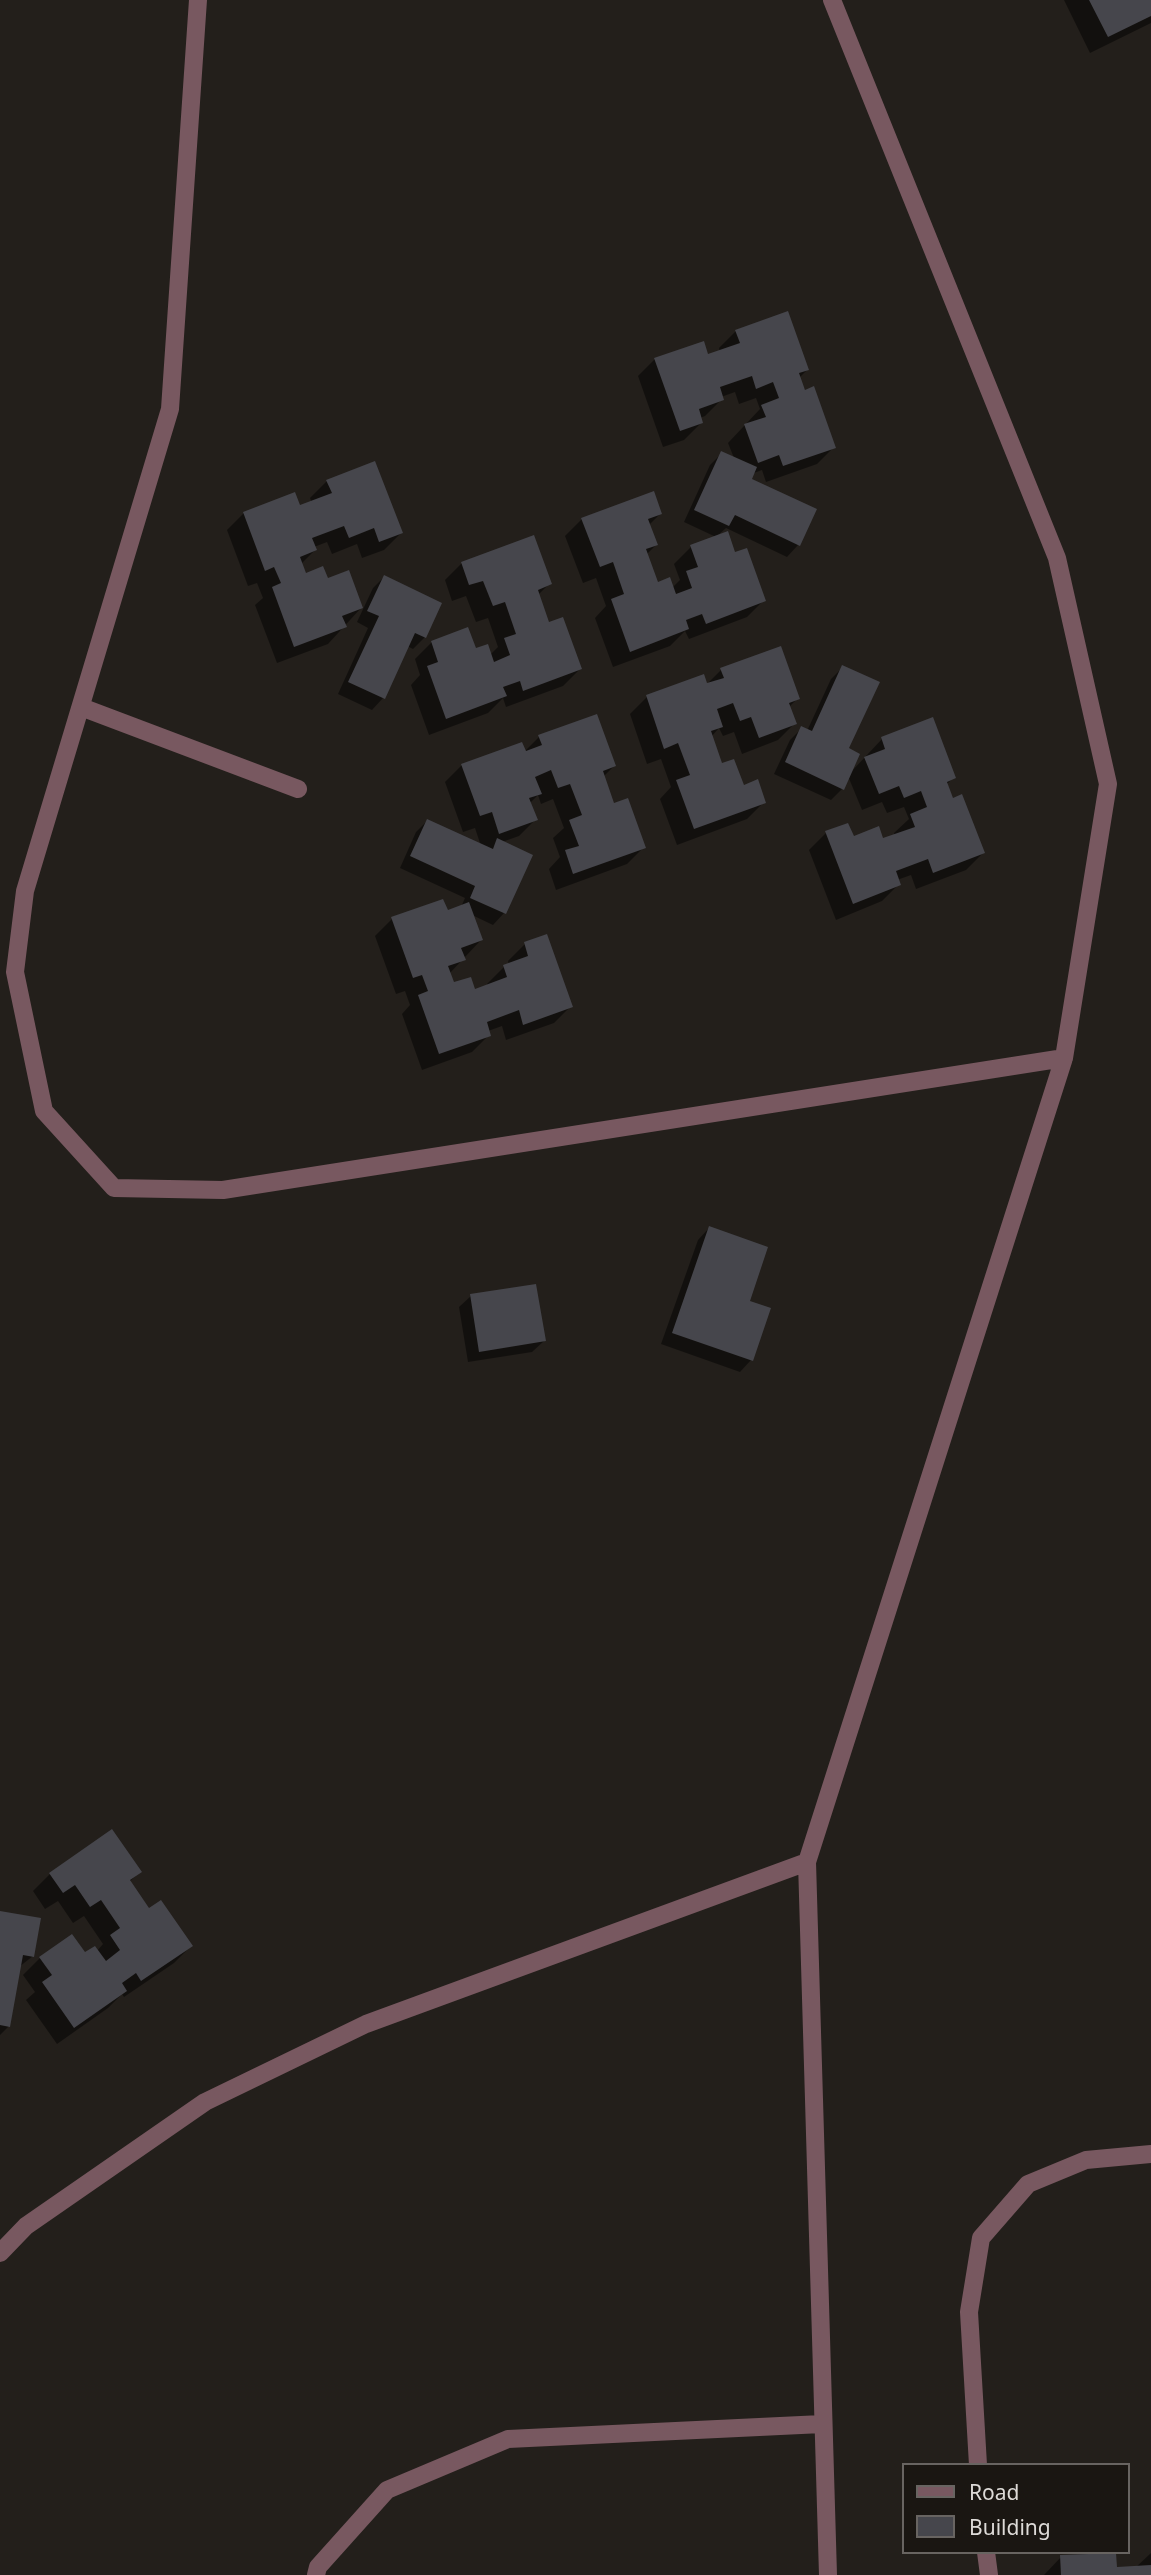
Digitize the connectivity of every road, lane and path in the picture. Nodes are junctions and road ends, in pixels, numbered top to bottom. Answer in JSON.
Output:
{"nodes":[{"id":1,"x":198,"y":0,"type":"edge"},
{"id":2,"x":832,"y":0,"type":"edge"},
{"id":3,"x":81,"y":707,"type":"junction"},
{"id":4,"x":298,"y":789,"type":"dead end"},
{"id":5,"x":1064,"y":1058,"type":"junction"},
{"id":6,"x":807,"y":1862,"type":"junction"},
{"id":7,"x":1151,"y":2154,"type":"edge"},
{"id":8,"x":0,"y":2253,"type":"edge"},
{"id":9,"x":822,"y":2424,"type":"junction"},
{"id":10,"x":978,"y":2463,"type":"edge"},
{"id":11,"x":986,"y":2554,"type":"edge"},
{"id":12,"x":316,"y":2575,"type":"edge"},
{"id":13,"x":828,"y":2575,"type":"edge"},
{"id":14,"x":989,"y":2575,"type":"edge"}],
"edges":[{"from":1,"to":3,"type":"street"},
{"from":2,"to":5,"type":"street"},
{"from":3,"to":4,"type":"street"},
{"from":3,"to":5,"type":"street"},
{"from":5,"to":6,"type":"street"},
{"from":6,"to":8,"type":"street"},
{"from":6,"to":9,"type":"street"},
{"from":7,"to":10,"type":"street"},
{"from":9,"to":12,"type":"street"},
{"from":9,"to":13,"type":"street"},
{"from":11,"to":14,"type":"street"}]}
